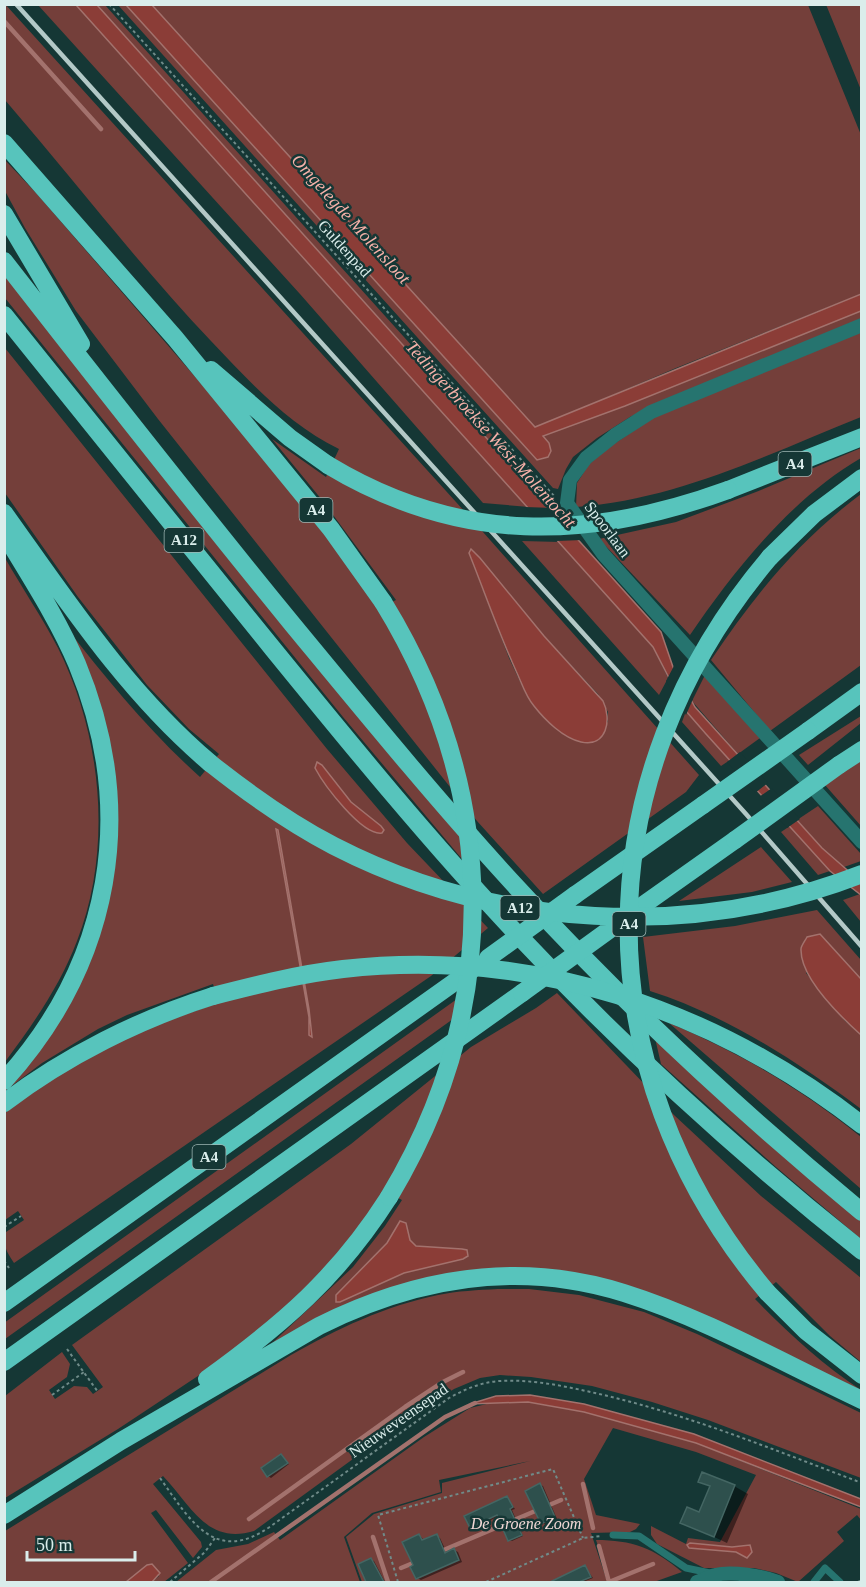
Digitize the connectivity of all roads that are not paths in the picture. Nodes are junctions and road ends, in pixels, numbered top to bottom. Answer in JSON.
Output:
{"nodes":[{"id":1,"x":4,"y":143,"type":"edge"},
{"id":2,"x":4,"y":214,"type":"edge"},
{"id":3,"x":4,"y":261,"type":"edge"},
{"id":4,"x":4,"y":315,"type":"edge"},
{"id":5,"x":861,"y":326,"type":"edge"},
{"id":6,"x":175,"y":338,"type":"junction"},
{"id":7,"x":117,"y":406,"type":"junction"},
{"id":8,"x":861,"y":437,"type":"edge"},
{"id":9,"x":861,"y":478,"type":"edge"},
{"id":10,"x":4,"y":513,"type":"edge"},
{"id":11,"x":4,"y":533,"type":"edge"},
{"id":12,"x":861,"y":692,"type":"edge"},
{"id":13,"x":861,"y":750,"type":"edge"},
{"id":14,"x":861,"y":842,"type":"edge"},
{"id":15,"x":861,"y":874,"type":"edge"},
{"id":16,"x":4,"y":1081,"type":"edge"},
{"id":17,"x":4,"y":1103,"type":"edge"},
{"id":18,"x":861,"y":1125,"type":"edge"},
{"id":19,"x":861,"y":1212,"type":"edge"},
{"id":20,"x":861,"y":1251,"type":"edge"},
{"id":21,"x":4,"y":1304,"type":"edge"},
{"id":22,"x":6,"y":1362,"type":"edge"},
{"id":23,"x":861,"y":1375,"type":"edge"},
{"id":24,"x":861,"y":1400,"type":"edge"},
{"id":25,"x":121,"y":1441,"type":"junction"},
{"id":26,"x":4,"y":1515,"type":"edge"},
{"id":27,"x":613,"y":1535,"type":"road end"},
{"id":28,"x":716,"y":1575,"type":"junction"},
{"id":29,"x":698,"y":1582,"type":"edge"},
{"id":30,"x":778,"y":1582,"type":"edge"},
{"id":31,"x":814,"y":1582,"type":"edge"},
{"id":32,"x":840,"y":1582,"type":"edge"}],
"edges":[{"from":1,"to":6,"type":"highway","number":"A4"},
{"from":2,"to":7,"type":"highway","number":"A12"},
{"from":3,"to":7,"type":"highway","number":"A12"},
{"from":4,"to":20,"type":"highway","number":"A12"},
{"from":5,"to":14,"type":"street","name":"Spoorlaan"},
{"from":6,"to":8,"type":"highway","number":"A4","bridge":true},
{"from":6,"to":25,"type":"highway","number":"A4","bridge":true},
{"from":7,"to":19,"type":"highway","number":"A12"},
{"from":9,"to":23,"type":"highway","number":"A4","bridge":true},
{"from":10,"to":15,"type":"highway","number":"A12","bridge":true},
{"from":11,"to":16,"type":"highway"},
{"from":12,"to":21,"type":"highway","number":"A4","bridge":true},
{"from":13,"to":22,"type":"highway","number":"A4","bridge":true},
{"from":17,"to":18,"type":"highway","bridge":true},
{"from":24,"to":25,"type":"highway","number":"A4"},
{"from":25,"to":26,"type":"highway","number":"A4"},
{"from":27,"to":28,"type":"lane"},
{"from":28,"to":29,"type":"street"},
{"from":28,"to":30,"type":"street"},
{"from":31,"to":32,"type":"lane"}]}
